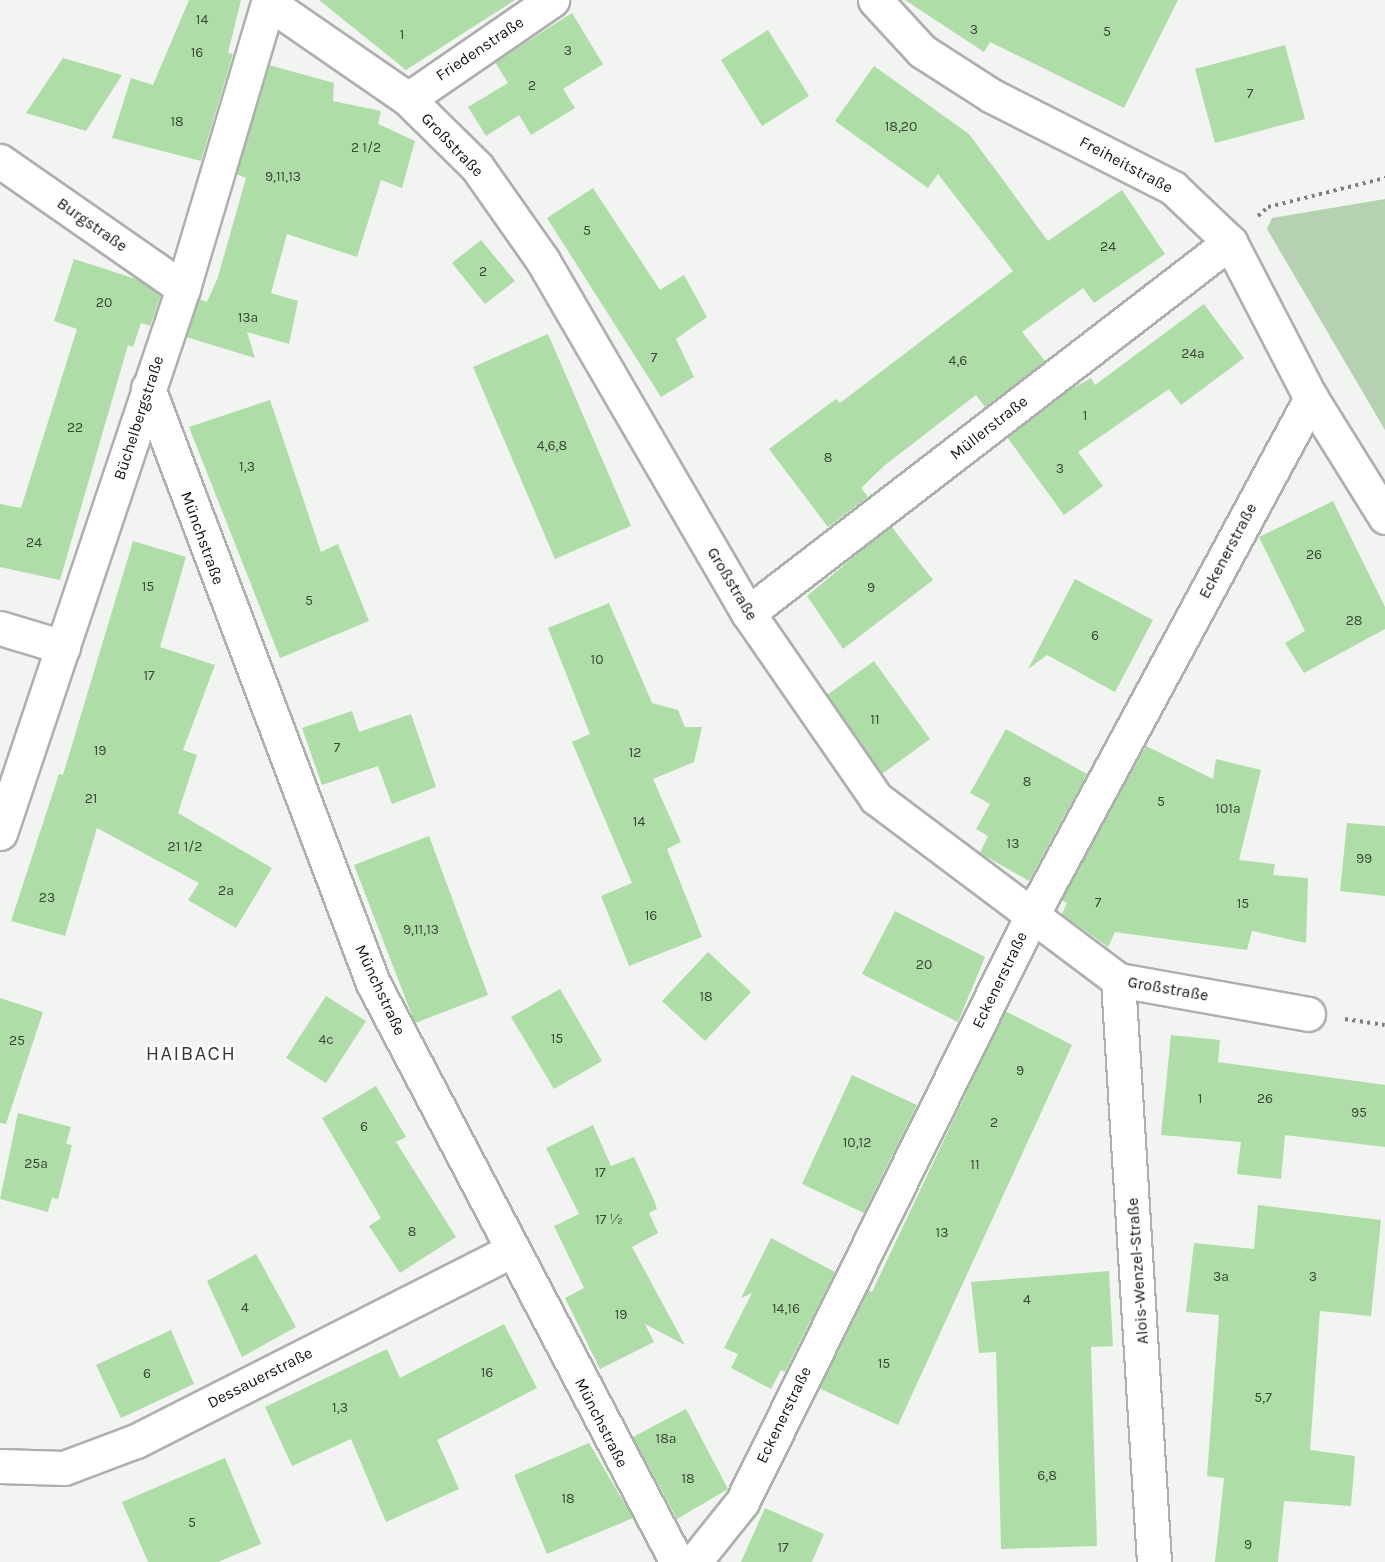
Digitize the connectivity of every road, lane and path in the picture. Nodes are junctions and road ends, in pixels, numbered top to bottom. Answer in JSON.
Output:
{"nodes":[{"id":1,"x":552,"y":0,"type":"edge"},
{"id":2,"x":875,"y":0,"type":"edge"},
{"id":3,"x":269,"y":1,"type":"edge"},
{"id":4,"x":408,"y":99,"type":"junction"},
{"id":5,"x":0,"y":161,"type":"edge"},
{"id":6,"x":1385,"y":178,"type":"edge"},
{"id":7,"x":1230,"y":243,"type":"junction"},
{"id":8,"x":183,"y":288,"type":"junction"},
{"id":9,"x":147,"y":388,"type":"junction"},
{"id":10,"x":1311,"y":398,"type":"junction"},
{"id":11,"x":1385,"y":517,"type":"edge"},
{"id":12,"x":748,"y":613,"type":"junction"},
{"id":13,"x":0,"y":628,"type":"edge"},
{"id":14,"x":63,"y":647,"type":"junction"},
{"id":15,"x":0,"y":833,"type":"edge"},
{"id":16,"x":1031,"y":917,"type":"junction"},
{"id":17,"x":1118,"y":980,"type":"junction"},
{"id":18,"x":1308,"y":1014,"type":"dead end"},
{"id":19,"x":510,"y":1251,"type":"junction"},
{"id":20,"x":0,"y":1466,"type":"edge"},
{"id":21,"x":677,"y":1562,"type":"edge"},
{"id":22,"x":694,"y":1562,"type":"edge"},
{"id":23,"x":1154,"y":1562,"type":"edge"}],
"edges":[{"from":1,"to":4,"type":"street","name":"Friedenstraße"},
{"from":2,"to":7,"type":"street","name":"Freiheitstraße"},
{"from":3,"to":4,"type":"street","name":"Großstraße"},
{"from":3,"to":8,"type":"street","name":"Büchelbergstraße"},
{"from":4,"to":12,"type":"street","name":"Großstraße"},
{"from":5,"to":8,"type":"street","name":"Burgstraße"},
{"from":6,"to":7,"type":"path"},
{"from":7,"to":10,"type":"street","name":"Freiheitstraße"},
{"from":7,"to":12,"type":"street","name":"Müllerstraße"},
{"from":8,"to":9,"type":"street","name":"Büchelbergstraße"},
{"from":9,"to":14,"type":"street","name":"Büchelbergstraße"},
{"from":9,"to":19,"type":"street","name":"Münchstraße"},
{"from":10,"to":11,"type":"street","name":"Freiheitstraße"},
{"from":10,"to":16,"type":"street","name":"Eckenerstraße"},
{"from":12,"to":16,"type":"street","name":"Großstraße"},
{"from":13,"to":14,"type":"street"},
{"from":14,"to":15,"type":"street","name":"Büchelbergstraße"},
{"from":16,"to":17,"type":"street","name":"Großstraße"},
{"from":16,"to":22,"type":"street","name":"Eckenerstraße"},
{"from":17,"to":18,"type":"street","name":"Großstraße"},
{"from":17,"to":23,"type":"street","name":"Alois-Wenzel-Straße"},
{"from":19,"to":20,"type":"street","name":"Dessauerstraße"},
{"from":19,"to":21,"type":"street","name":"Münchstraße"}]}
